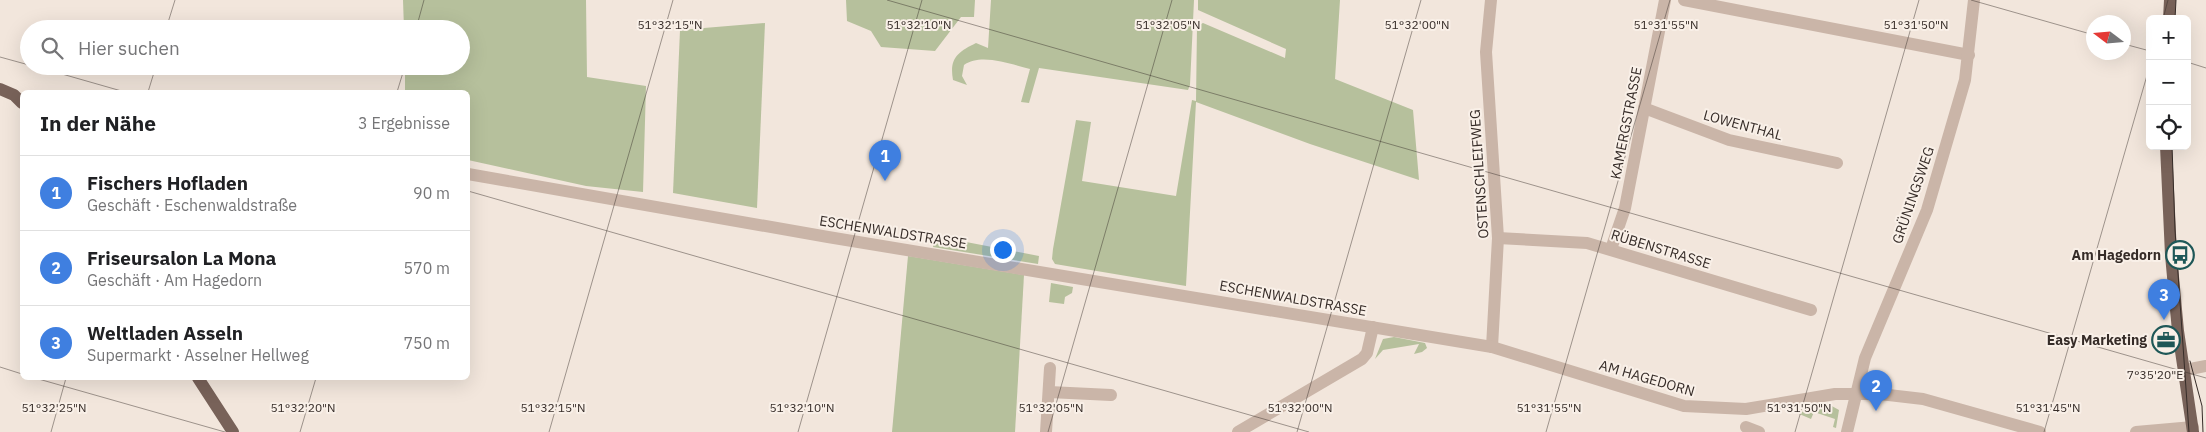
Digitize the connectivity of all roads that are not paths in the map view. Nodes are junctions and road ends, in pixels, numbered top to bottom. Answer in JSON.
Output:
{"nodes":[{"id":1,"x":1491,"y":0,"type":"edge"},
{"id":2,"x":1665,"y":0,"type":"edge"},
{"id":3,"x":1684,"y":0,"type":"edge"},
{"id":4,"x":1974,"y":0,"type":"edge"},
{"id":5,"x":2170,"y":0,"type":"edge"},
{"id":6,"x":2169,"y":15,"type":"edge"},
{"id":7,"x":1969,"y":55,"type":"junction"},
{"id":8,"x":0,"y":89,"type":"edge"},
{"id":9,"x":20,"y":101,"type":"edge"},
{"id":10,"x":1644,"y":108,"type":"junction"},
{"id":11,"x":2166,"y":150,"type":"edge"},
{"id":12,"x":1837,"y":163,"type":"dead end"},
{"id":13,"x":470,"y":174,"type":"edge"},
{"id":14,"x":1498,"y":238,"type":"junction"},
{"id":15,"x":1611,"y":249,"type":"junction"},
{"id":16,"x":1811,"y":310,"type":"dead end"},
{"id":17,"x":1373,"y":327,"type":"junction"},
{"id":18,"x":1492,"y":347,"type":"junction"},
{"id":19,"x":2206,"y":366,"type":"edge"},
{"id":20,"x":1050,"y":368,"type":"dead end"},
{"id":21,"x":2185,"y":370,"type":"junction"},
{"id":22,"x":199,"y":380,"type":"edge"},
{"id":23,"x":1048,"y":392,"type":"junction"},
{"id":24,"x":1857,"y":392,"type":"junction"},
{"id":25,"x":1111,"y":395,"type":"dead end"},
{"id":26,"x":1746,"y":427,"type":"dead end"},
{"id":27,"x":1256,"y":428,"type":"edge"},
{"id":28,"x":2193,"y":429,"type":"edge"},
{"id":29,"x":233,"y":432,"type":"edge"},
{"id":30,"x":1046,"y":432,"type":"edge"},
{"id":31,"x":1238,"y":432,"type":"edge"},
{"id":32,"x":1759,"y":432,"type":"edge"},
{"id":33,"x":1847,"y":432,"type":"edge"},
{"id":34,"x":2040,"y":432,"type":"edge"},
{"id":35,"x":2136,"y":432,"type":"edge"}],
"edges":[{"from":1,"to":14,"type":"street","name":"OSTENSCHLEIFWEG"},
{"from":2,"to":10,"type":"street","name":"KAMERGSTRASSE"},
{"from":3,"to":7,"type":"street"},
{"from":4,"to":7,"type":"street","name":"GRÜNINGSWEG"},
{"from":5,"to":6,"type":"main road"},
{"from":7,"to":24,"type":"street","name":"GRÜNINGSWEG"},
{"from":8,"to":9,"type":"main road"},
{"from":10,"to":12,"type":"street","name":"LOWENTHAL"},
{"from":10,"to":15,"type":"street","name":"KAMERGSTRASSE"},
{"from":11,"to":21,"type":"main road"},
{"from":13,"to":17,"type":"street","name":"ESCHENWALDSTRASSE"},
{"from":14,"to":15,"type":"street","name":"RÜBENSTRASSE"},
{"from":14,"to":18,"type":"street","name":"OSTENSCHLEIFWEG"},
{"from":15,"to":16,"type":"street","name":"RÜBENSTRASSE"},
{"from":17,"to":18,"type":"street","name":"ESCHENWALDSTRASSE"},
{"from":17,"to":27,"type":"street"},
{"from":18,"to":24,"type":"street","name":"AM HAGEDORN"},
{"from":19,"to":21,"type":"street"},
{"from":20,"to":23,"type":"street"},
{"from":21,"to":28,"type":"main road"},
{"from":22,"to":29,"type":"main road"},
{"from":23,"to":25,"type":"street"},
{"from":23,"to":30,"type":"street"},
{"from":24,"to":33,"type":"street"},
{"from":24,"to":34,"type":"street","name":"AM HAGEDORN"},
{"from":26,"to":32,"type":"street"},
{"from":27,"to":31,"type":"street"},
{"from":28,"to":35,"type":"street"}]}
